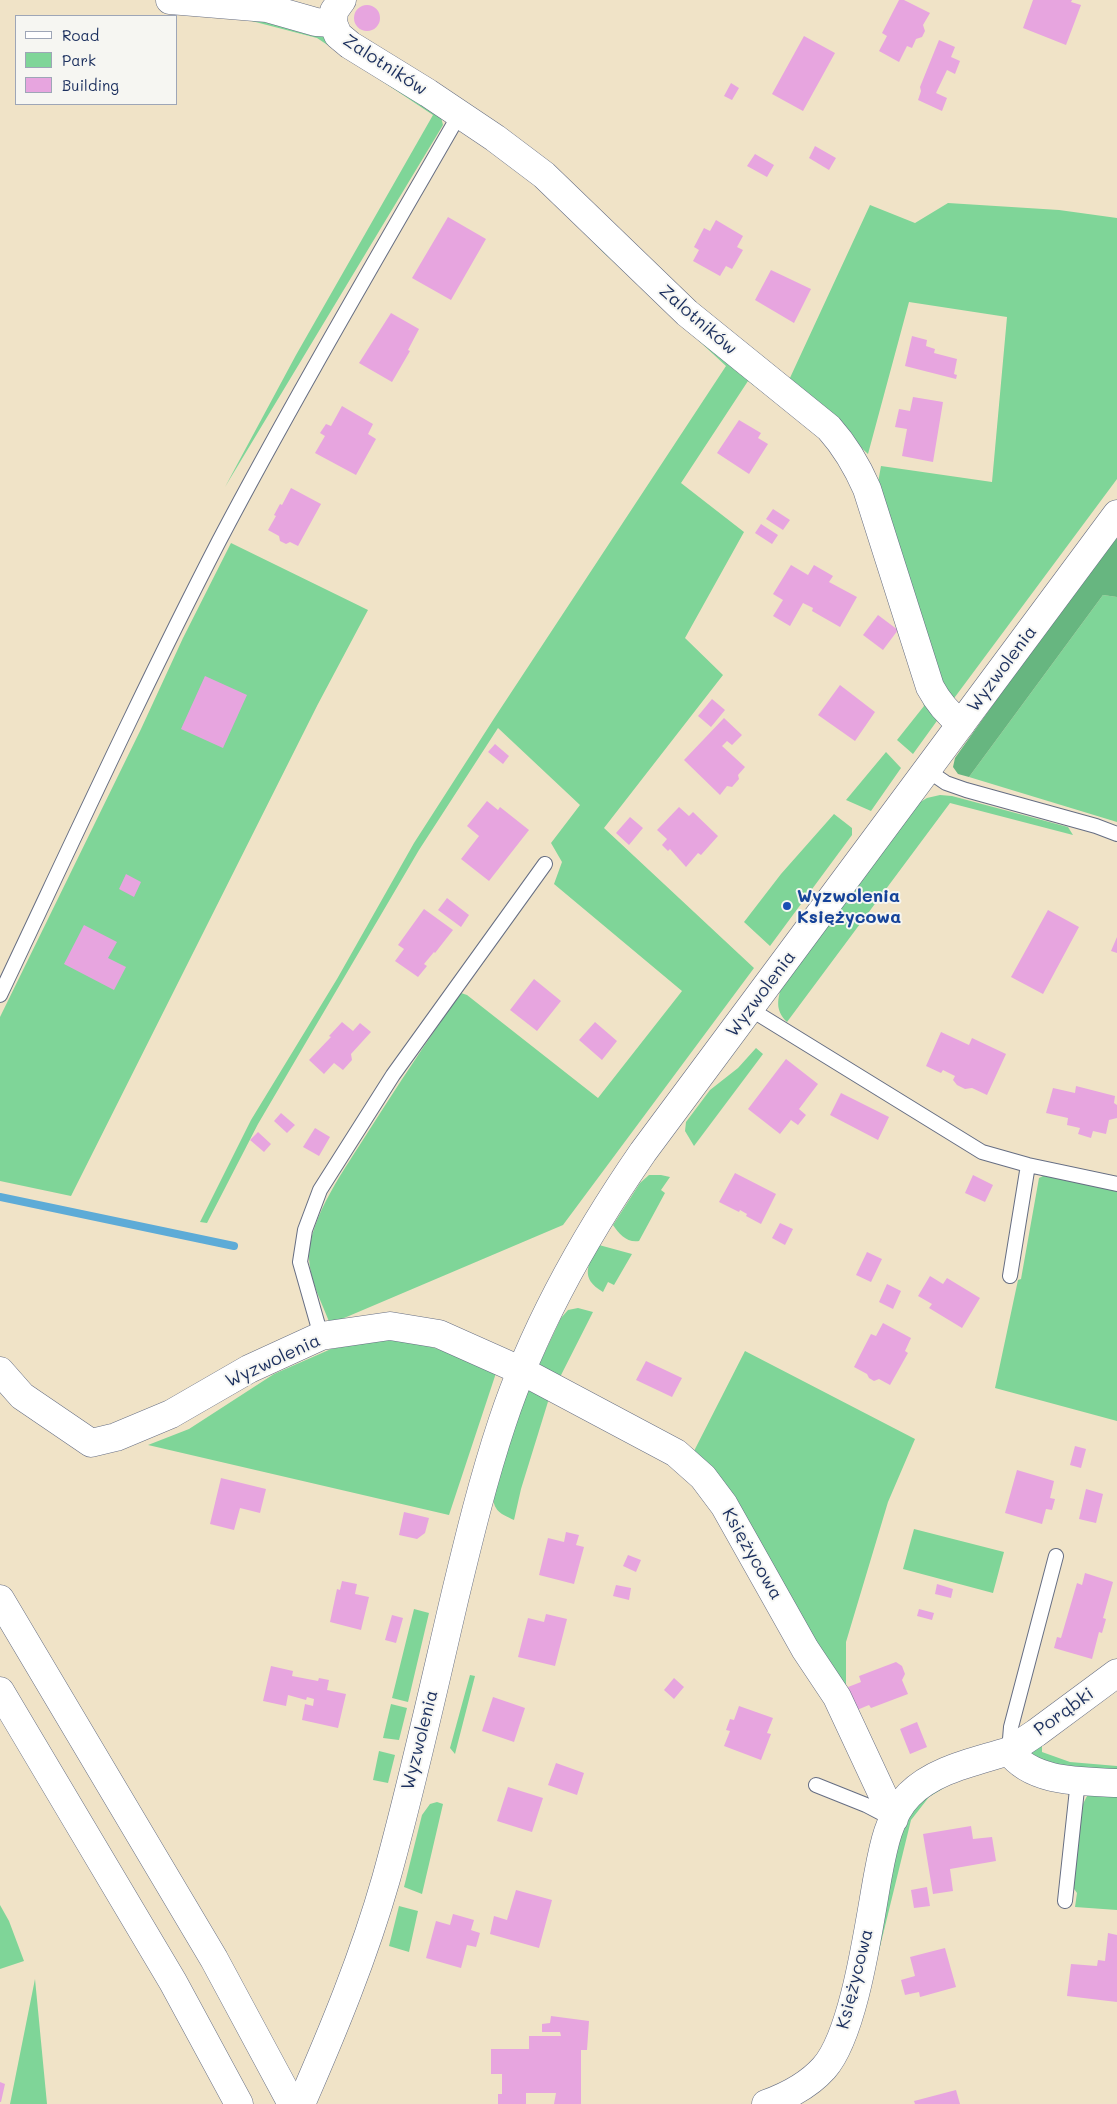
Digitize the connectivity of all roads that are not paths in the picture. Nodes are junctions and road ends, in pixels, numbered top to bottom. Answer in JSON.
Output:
{"nodes":[{"id":1,"x":170,"y":0,"type":"edge"},
{"id":2,"x":337,"y":12,"type":"edge"},
{"id":3,"x":460,"y":115,"type":"junction"},
{"id":4,"x":1117,"y":514,"type":"edge"},
{"id":5,"x":961,"y":724,"type":"junction"},
{"id":6,"x":927,"y":770,"type":"junction"},
{"id":7,"x":1117,"y":834,"type":"edge"},
{"id":8,"x":545,"y":864,"type":"dead end"},
{"id":9,"x":0,"y":995,"type":"edge"},
{"id":10,"x":750,"y":1009,"type":"junction"},
{"id":11,"x":1028,"y":1165,"type":"junction"},
{"id":12,"x":1117,"y":1184,"type":"edge"},
{"id":13,"x":1010,"y":1276,"type":"dead end"},
{"id":14,"x":321,"y":1336,"type":"junction"},
{"id":15,"x":0,"y":1371,"type":"edge"},
{"id":16,"x":522,"y":1371,"type":"junction"},
{"id":17,"x":1056,"y":1556,"type":"dead end"},
{"id":18,"x":0,"y":1599,"type":"edge"},
{"id":19,"x":1117,"y":1673,"type":"edge"},
{"id":20,"x":0,"y":1690,"type":"edge"},
{"id":21,"x":1009,"y":1751,"type":"junction"},
{"id":22,"x":1078,"y":1780,"type":"junction"},
{"id":23,"x":1117,"y":1783,"type":"edge"},
{"id":24,"x":816,"y":1785,"type":"dead end"},
{"id":25,"x":894,"y":1819,"type":"junction"},
{"id":26,"x":1065,"y":1901,"type":"dead end"},
{"id":27,"x":238,"y":2104,"type":"edge"},
{"id":28,"x":292,"y":2104,"type":"edge"},
{"id":29,"x":302,"y":2104,"type":"edge"},
{"id":30,"x":766,"y":2104,"type":"edge"}],
"edges":[{"from":1,"to":2,"type":"main road"},
{"from":2,"to":3,"type":"main road","name":"Zalotników"},
{"from":3,"to":5,"type":"main road","name":"Zalotników"},
{"from":3,"to":9,"type":"lane"},
{"from":4,"to":5,"type":"main road","name":"Wyzwolenia"},
{"from":5,"to":6,"type":"main road","name":"Wyzwolenia"},
{"from":6,"to":7,"type":"lane"},
{"from":6,"to":10,"type":"main road","name":"Wyzwolenia"},
{"from":8,"to":14,"type":"lane"},
{"from":10,"to":11,"type":"lane"},
{"from":10,"to":16,"type":"main road","name":"Wyzwolenia"},
{"from":11,"to":12,"type":"lane"},
{"from":11,"to":13,"type":"lane"},
{"from":14,"to":15,"type":"main road","name":"Wyzwolenia"},
{"from":14,"to":16,"type":"main road","name":"Wyzwolenia"},
{"from":16,"to":25,"type":"main road","name":"Księżycowa"},
{"from":16,"to":29,"type":"main road","name":"Wyzwolenia"},
{"from":17,"to":21,"type":"lane"},
{"from":18,"to":28,"type":"main road"},
{"from":19,"to":21,"type":"main road","name":"Porąbki"},
{"from":20,"to":27,"type":"main road"},
{"from":21,"to":22,"type":"main road"},
{"from":21,"to":25,"type":"main road","name":"Księżycowa"},
{"from":22,"to":23,"type":"main road"},
{"from":22,"to":26,"type":"lane"},
{"from":24,"to":25,"type":"lane"},
{"from":25,"to":30,"type":"main road","name":"Księżycowa"}]}
